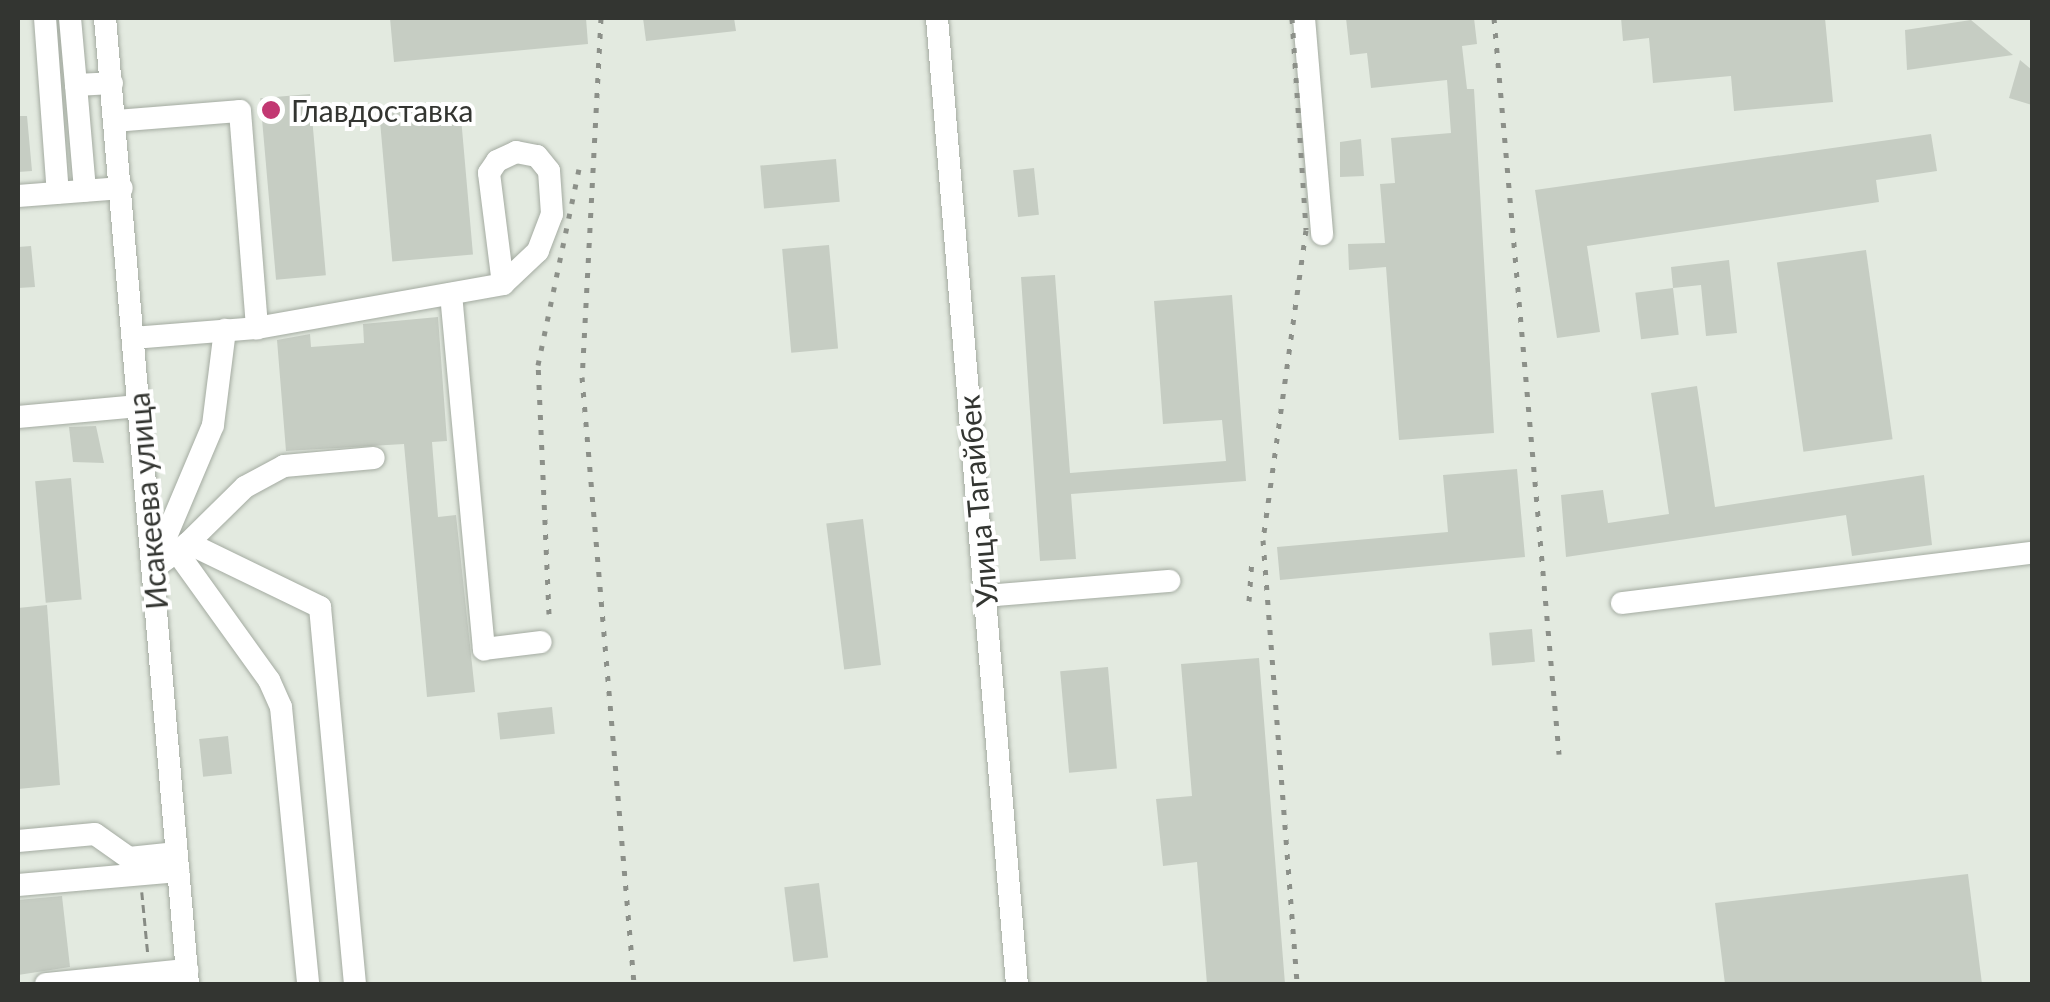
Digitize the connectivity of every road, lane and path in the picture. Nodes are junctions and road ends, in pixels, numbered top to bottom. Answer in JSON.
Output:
{"nodes":[{"id":1,"x":45,"y":18,"type":"edge"},
{"id":2,"x":70,"y":18,"type":"edge"},
{"id":3,"x":105,"y":18,"type":"edge"},
{"id":4,"x":937,"y":18,"type":"edge"},
{"id":5,"x":1304,"y":18,"type":"edge"},
{"id":6,"x":112,"y":83,"type":"junction"},
{"id":7,"x":76,"y":85,"type":"junction"},
{"id":8,"x":116,"y":121,"type":"junction"},
{"id":9,"x":122,"y":188,"type":"junction"},
{"id":10,"x":84,"y":191,"type":"junction"},
{"id":11,"x":58,"y":193,"type":"junction"},
{"id":12,"x":18,"y":196,"type":"edge"},
{"id":13,"x":1322,"y":234,"type":"dead end"},
{"id":14,"x":503,"y":284,"type":"junction"},
{"id":15,"x":451,"y":294,"type":"junction"},
{"id":16,"x":258,"y":328,"type":"junction"},
{"id":17,"x":225,"y":330,"type":"junction"},
{"id":18,"x":134,"y":338,"type":"junction"},
{"id":19,"x":139,"y":406,"type":"junction"},
{"id":20,"x":18,"y":417,"type":"edge"},
{"id":21,"x":374,"y":458,"type":"dead end"},
{"id":22,"x":182,"y":547,"type":"junction"},
{"id":23,"x":2032,"y":553,"type":"edge"},
{"id":24,"x":152,"y":569,"type":"junction"},
{"id":25,"x":1169,"y":581,"type":"dead end"},
{"id":26,"x":985,"y":596,"type":"junction"},
{"id":27,"x":1622,"y":603,"type":"dead end"},
{"id":28,"x":541,"y":642,"type":"dead end"},
{"id":29,"x":18,"y":841,"type":"edge"},
{"id":30,"x":177,"y":862,"type":"junction"},
{"id":31,"x":18,"y":884,"type":"edge"},
{"id":32,"x":142,"y":889,"type":"dead end"},
{"id":33,"x":148,"y":960,"type":"dead end"},
{"id":34,"x":187,"y":977,"type":"edge"},
{"id":35,"x":46,"y":984,"type":"edge"},
{"id":36,"x":308,"y":984,"type":"edge"},
{"id":37,"x":355,"y":984,"type":"edge"},
{"id":38,"x":1017,"y":984,"type":"edge"}],
"edges":[{"from":1,"to":11,"type":"street"},
{"from":2,"to":7,"type":"street"},
{"from":3,"to":6,"type":"street","name":"Исакеева улица"},
{"from":4,"to":26,"type":"street","name":"Улица Тагайбек"},
{"from":5,"to":13,"type":"street"},
{"from":6,"to":7,"type":"street"},
{"from":6,"to":8,"type":"street","name":"Исакеева улица"},
{"from":7,"to":10,"type":"street"},
{"from":8,"to":9,"type":"street","name":"Исакеева улица"},
{"from":8,"to":16,"type":"street"},
{"from":9,"to":10,"type":"street"},
{"from":9,"to":18,"type":"street","name":"Исакеева улица"},
{"from":10,"to":11,"type":"street"},
{"from":11,"to":12,"type":"street"},
{"from":14,"to":14,"type":"street"},
{"from":14,"to":15,"type":"street"},
{"from":15,"to":16,"type":"street"},
{"from":15,"to":28,"type":"street"},
{"from":16,"to":17,"type":"street"},
{"from":17,"to":18,"type":"street"},
{"from":17,"to":24,"type":"street"},
{"from":18,"to":19,"type":"street","name":"Исакеева улица"},
{"from":19,"to":20,"type":"street"},
{"from":19,"to":24,"type":"street","name":"Исакеева улица"},
{"from":21,"to":22,"type":"street"},
{"from":22,"to":24,"type":"street"},
{"from":22,"to":36,"type":"street"},
{"from":22,"to":37,"type":"street"},
{"from":23,"to":27,"type":"street"},
{"from":24,"to":30,"type":"street","name":"Исакеева улица"},
{"from":25,"to":26,"type":"street"},
{"from":26,"to":38,"type":"street","name":"Улица Тагайбек"},
{"from":29,"to":30,"type":"street"},
{"from":30,"to":31,"type":"street"},
{"from":30,"to":34,"type":"street","name":"Исакеева улица"},
{"from":32,"to":33,"type":"path"},
{"from":34,"to":35,"type":"street"}]}
